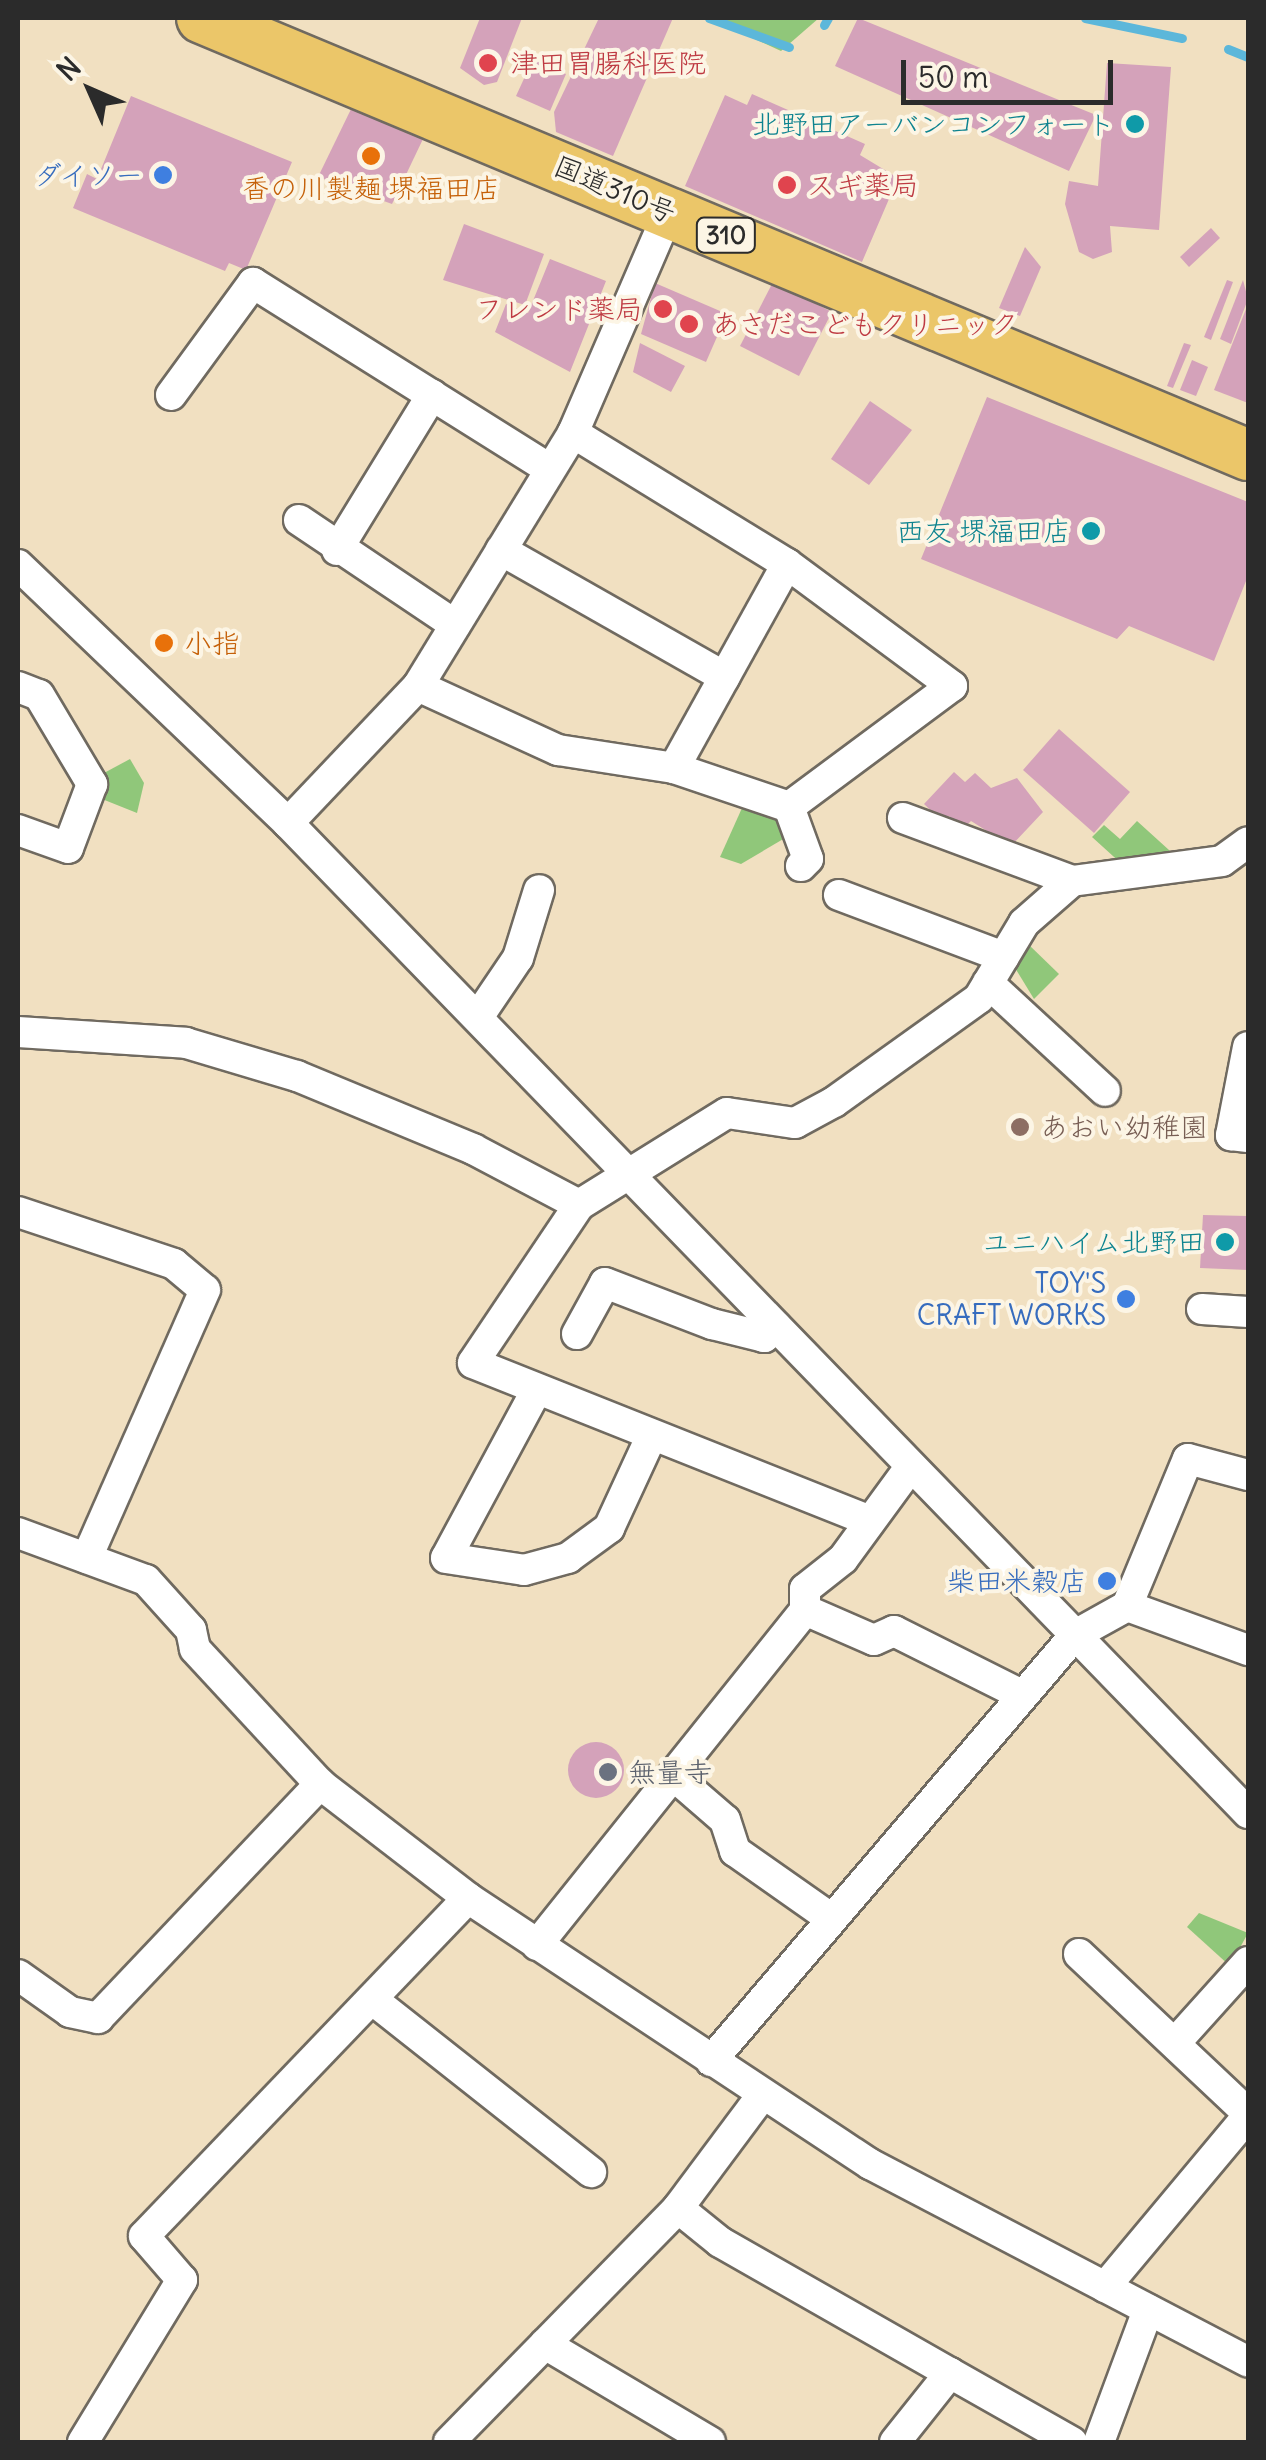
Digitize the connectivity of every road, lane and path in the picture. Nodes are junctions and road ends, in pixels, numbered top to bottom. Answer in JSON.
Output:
{"nodes":[{"id":1,"x":202,"y":18,"type":"edge"},
{"id":2,"x":669,"y":211,"type":"junction"},
{"id":3,"x":171,"y":394,"type":"dead end"},
{"id":4,"x":432,"y":396,"type":"junction"},
{"id":5,"x":573,"y":433,"type":"junction"},
{"id":6,"x":1248,"y":455,"type":"edge"},
{"id":7,"x":550,"y":469,"type":"junction"},
{"id":8,"x":298,"y":520,"type":"dead end"},
{"id":9,"x":337,"y":550,"type":"junction"},
{"id":10,"x":501,"y":550,"type":"junction"},
{"id":11,"x":787,"y":564,"type":"junction"},
{"id":12,"x":18,"y":565,"type":"edge"},
{"id":13,"x":455,"y":625,"type":"junction"},
{"id":14,"x":724,"y":677,"type":"junction"},
{"id":15,"x":418,"y":686,"type":"junction"},
{"id":16,"x":18,"y":688,"type":"edge"},
{"id":17,"x":674,"y":768,"type":"junction"},
{"id":18,"x":789,"y":807,"type":"junction"},
{"id":19,"x":903,"y":818,"type":"dead end"},
{"id":20,"x":288,"y":824,"type":"junction"},
{"id":21,"x":18,"y":830,"type":"edge"},
{"id":22,"x":1248,"y":842,"type":"edge"},
{"id":23,"x":801,"y":866,"type":"dead end"},
{"id":24,"x":1072,"y":881,"type":"junction"},
{"id":25,"x":539,"y":890,"type":"dead end"},
{"id":26,"x":838,"y":896,"type":"dead end"},
{"id":27,"x":996,"y":970,"type":"junction"},
{"id":28,"x":478,"y":1017,"type":"junction"},
{"id":29,"x":18,"y":1032,"type":"edge"},
{"id":30,"x":1248,"y":1047,"type":"edge"},
{"id":31,"x":1105,"y":1091,"type":"dead end"},
{"id":32,"x":1248,"y":1138,"type":"edge"},
{"id":33,"x":627,"y":1173,"type":"junction"},
{"id":34,"x":579,"y":1205,"type":"junction"},
{"id":35,"x":18,"y":1212,"type":"edge"},
{"id":36,"x":1202,"y":1309,"type":"dead end"},
{"id":37,"x":1248,"y":1312,"type":"edge"},
{"id":38,"x":776,"y":1327,"type":"junction"},
{"id":39,"x":577,"y":1334,"type":"dead end"},
{"id":40,"x":535,"y":1393,"type":"junction"},
{"id":41,"x":651,"y":1437,"type":"junction"},
{"id":42,"x":911,"y":1466,"type":"junction"},
{"id":43,"x":1248,"y":1474,"type":"edge"},
{"id":44,"x":866,"y":1519,"type":"junction"},
{"id":45,"x":24,"y":1544,"type":"edge"},
{"id":46,"x":87,"y":1558,"type":"junction"},
{"id":47,"x":1127,"y":1606,"type":"junction"},
{"id":48,"x":804,"y":1610,"type":"junction"},
{"id":49,"x":1074,"y":1634,"type":"junction"},
{"id":50,"x":1248,"y":1650,"type":"edge"},
{"id":51,"x":1020,"y":1694,"type":"junction"},
{"id":52,"x":674,"y":1776,"type":"junction"},
{"id":53,"x":320,"y":1784,"type":"junction"},
{"id":54,"x":1248,"y":1813,"type":"edge"},
{"id":55,"x":468,"y":1898,"type":"junction"},
{"id":56,"x":829,"y":1917,"type":"junction"},
{"id":57,"x":537,"y":1945,"type":"junction"},
{"id":58,"x":1079,"y":1954,"type":"dead end"},
{"id":59,"x":1248,"y":1962,"type":"edge"},
{"id":60,"x":18,"y":1975,"type":"edge"},
{"id":61,"x":373,"y":2000,"type":"junction"},
{"id":62,"x":1175,"y":2043,"type":"junction"},
{"id":63,"x":711,"y":2060,"type":"junction"},
{"id":64,"x":763,"y":2094,"type":"junction"},
{"id":65,"x":1248,"y":2114,"type":"edge"},
{"id":66,"x":591,"y":2172,"type":"dead end"},
{"id":67,"x":678,"y":2208,"type":"junction"},
{"id":68,"x":1106,"y":2287,"type":"junction"},
{"id":69,"x":1148,"y":2310,"type":"junction"},
{"id":70,"x":545,"y":2344,"type":"junction"},
{"id":71,"x":1248,"y":2362,"type":"edge"},
{"id":72,"x":950,"y":2373,"type":"junction"},
{"id":73,"x":83,"y":2442,"type":"edge"},
{"id":74,"x":449,"y":2442,"type":"edge"},
{"id":75,"x":710,"y":2442,"type":"edge"},
{"id":76,"x":895,"y":2442,"type":"edge"},
{"id":77,"x":1072,"y":2442,"type":"edge"},
{"id":78,"x":1099,"y":2442,"type":"edge"}],
"edges":[{"from":1,"to":2,"type":"highway","name":"国道310号","number":"310"},
{"from":2,"to":5,"type":"street"},
{"from":2,"to":6,"type":"highway","name":"国道310号","number":"310"},
{"from":3,"to":4,"type":"street"},
{"from":4,"to":7,"type":"street"},
{"from":4,"to":9,"type":"street"},
{"from":5,"to":7,"type":"street"},
{"from":5,"to":11,"type":"street"},
{"from":7,"to":10,"type":"street"},
{"from":8,"to":9,"type":"street"},
{"from":9,"to":13,"type":"street"},
{"from":10,"to":13,"type":"street"},
{"from":10,"to":14,"type":"street"},
{"from":11,"to":14,"type":"street"},
{"from":11,"to":18,"type":"street"},
{"from":12,"to":20,"type":"street"},
{"from":13,"to":15,"type":"street"},
{"from":14,"to":17,"type":"street"},
{"from":15,"to":17,"type":"street"},
{"from":15,"to":20,"type":"street"},
{"from":16,"to":21,"type":"street"},
{"from":17,"to":18,"type":"street"},
{"from":18,"to":23,"type":"street"},
{"from":19,"to":24,"type":"street"},
{"from":20,"to":28,"type":"street"},
{"from":22,"to":24,"type":"street"},
{"from":24,"to":27,"type":"street"},
{"from":25,"to":28,"type":"street"},
{"from":26,"to":27,"type":"street"},
{"from":27,"to":31,"type":"street"},
{"from":27,"to":33,"type":"street"},
{"from":28,"to":33,"type":"street"},
{"from":29,"to":34,"type":"street"},
{"from":30,"to":32,"type":"street"},
{"from":33,"to":34,"type":"street"},
{"from":33,"to":38,"type":"street"},
{"from":34,"to":40,"type":"street"},
{"from":35,"to":46,"type":"street"},
{"from":36,"to":37,"type":"street"},
{"from":38,"to":39,"type":"street"},
{"from":38,"to":42,"type":"street"},
{"from":40,"to":41,"type":"street"},
{"from":40,"to":41,"type":"street"},
{"from":41,"to":44,"type":"street"},
{"from":42,"to":44,"type":"street"},
{"from":42,"to":49,"type":"street"},
{"from":43,"to":47,"type":"street"},
{"from":44,"to":48,"type":"street"},
{"from":45,"to":46,"type":"street"},
{"from":46,"to":53,"type":"street"},
{"from":47,"to":49,"type":"street"},
{"from":47,"to":50,"type":"street"},
{"from":48,"to":51,"type":"street"},
{"from":48,"to":52,"type":"street"},
{"from":49,"to":51,"type":"street"},
{"from":49,"to":54,"type":"street"},
{"from":51,"to":56,"type":"street"},
{"from":52,"to":56,"type":"street"},
{"from":52,"to":57,"type":"street"},
{"from":53,"to":55,"type":"street"},
{"from":53,"to":60,"type":"street"},
{"from":55,"to":57,"type":"street"},
{"from":55,"to":61,"type":"street"},
{"from":56,"to":63,"type":"street"},
{"from":57,"to":63,"type":"street"},
{"from":58,"to":62,"type":"street"},
{"from":59,"to":62,"type":"street"},
{"from":61,"to":66,"type":"street"},
{"from":61,"to":73,"type":"street"},
{"from":62,"to":65,"type":"street"},
{"from":63,"to":64,"type":"street"},
{"from":64,"to":67,"type":"street"},
{"from":64,"to":68,"type":"street"},
{"from":65,"to":68,"type":"street"},
{"from":67,"to":70,"type":"street"},
{"from":67,"to":72,"type":"street"},
{"from":68,"to":69,"type":"street"},
{"from":69,"to":71,"type":"street"},
{"from":69,"to":78,"type":"street"},
{"from":70,"to":74,"type":"street"},
{"from":70,"to":75,"type":"street"},
{"from":72,"to":76,"type":"street"},
{"from":72,"to":77,"type":"street"}]}
